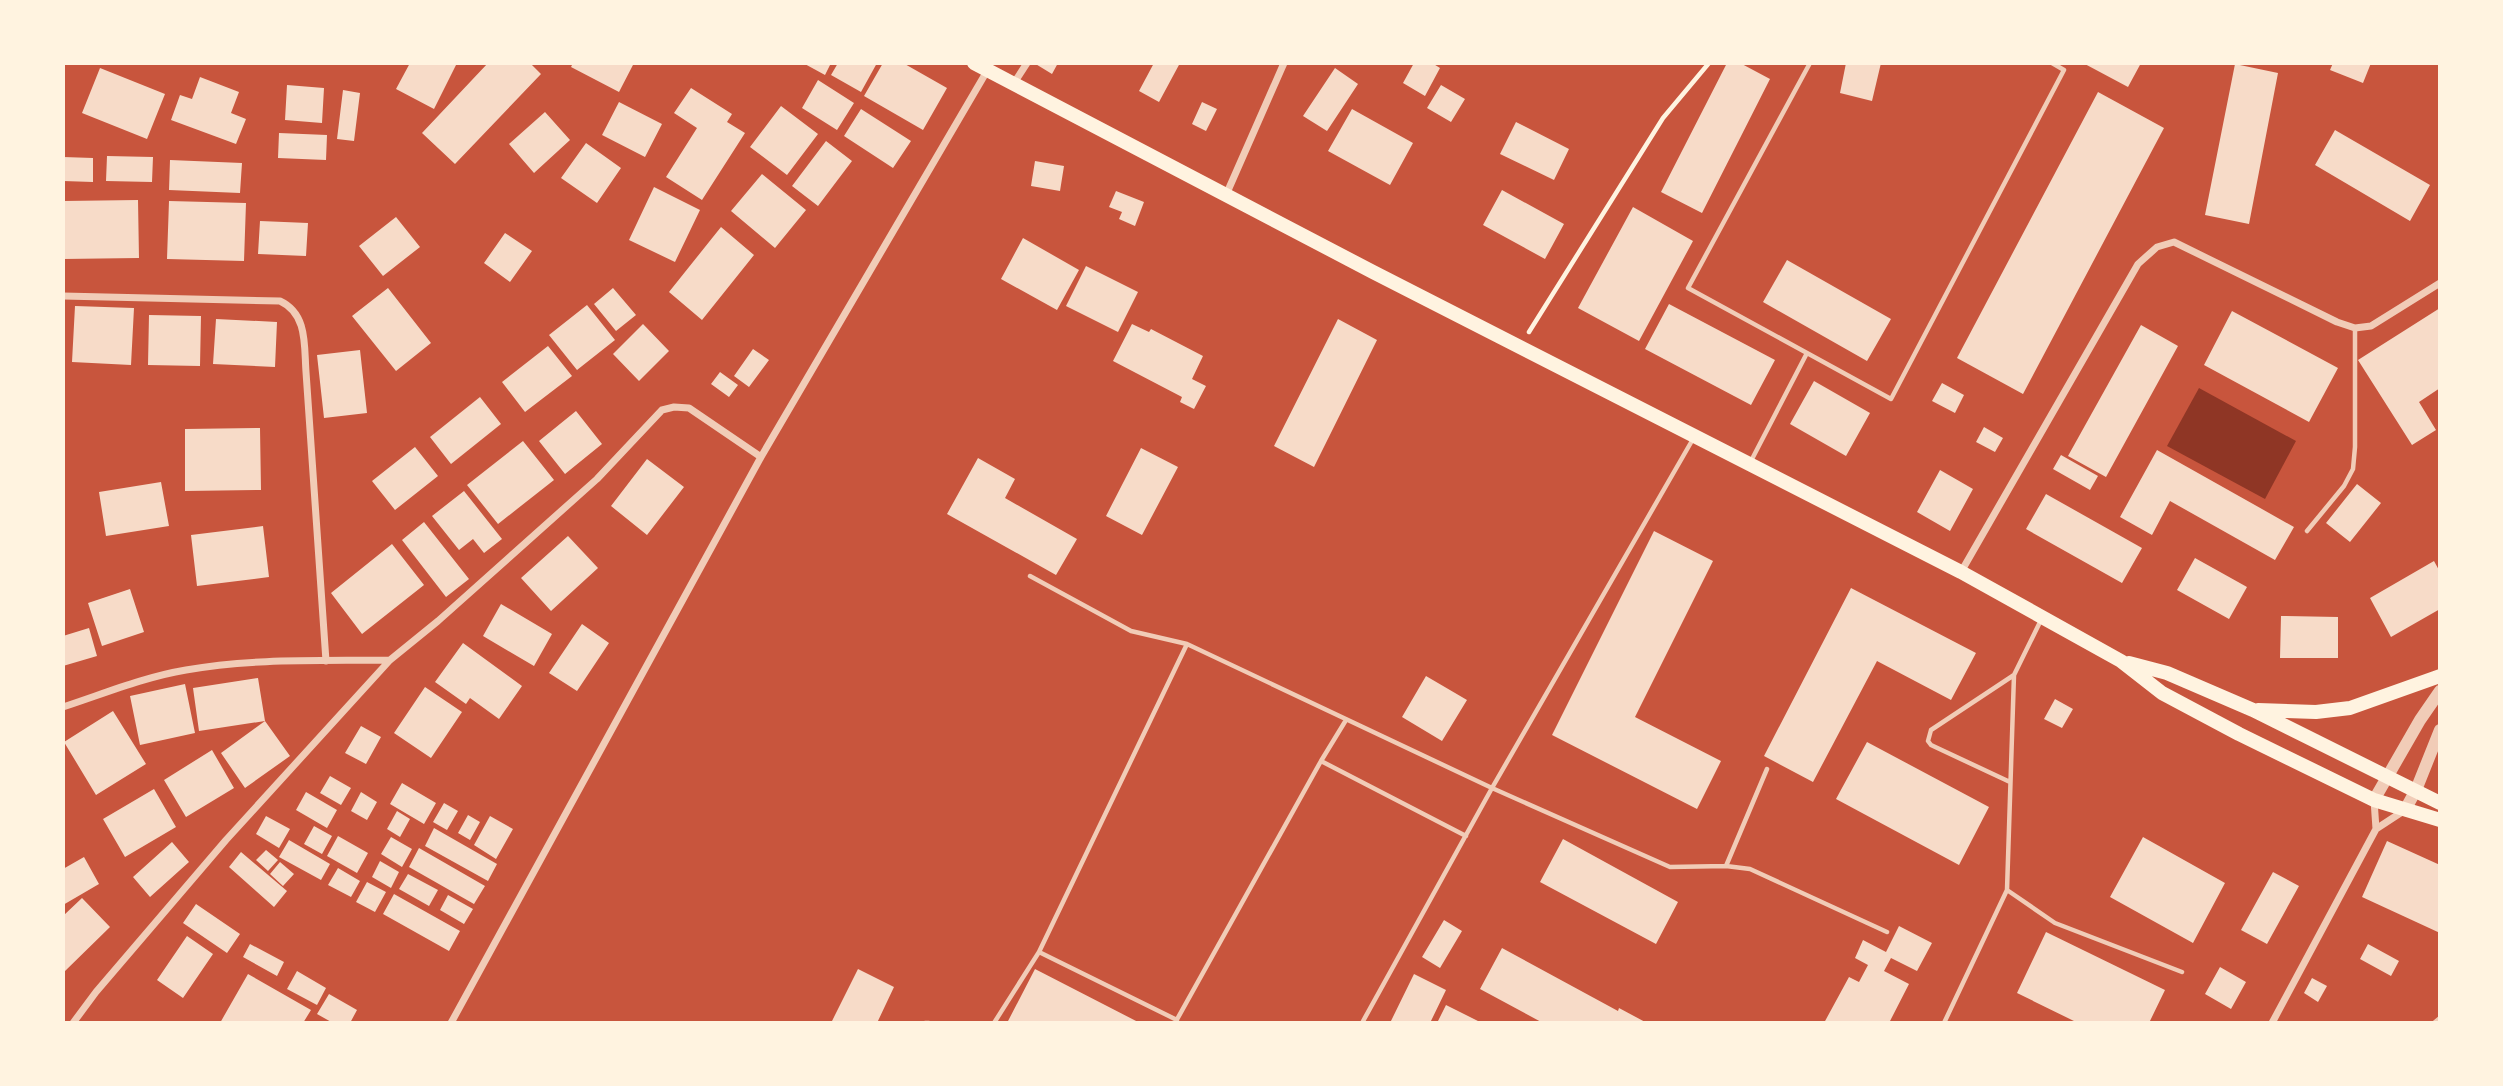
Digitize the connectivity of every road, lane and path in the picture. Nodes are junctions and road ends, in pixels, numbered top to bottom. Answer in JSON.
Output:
{"nodes":[{"id":1,"x":974,"y":63,"type":"edge"},
{"id":2,"x":1027,"y":63,"type":"edge"},
{"id":3,"x":1284,"y":63,"type":"edge"},
{"id":4,"x":1710,"y":63,"type":"edge"},
{"id":5,"x":1810,"y":63,"type":"edge"},
{"id":6,"x":2052,"y":63,"type":"edge"},
{"id":7,"x":987,"y":71,"type":"junction"},
{"id":8,"x":1014,"y":85,"type":"junction"},
{"id":9,"x":1225,"y":195,"type":"junction"},
{"id":10,"x":2440,"y":283,"type":"edge"},
{"id":11,"x":63,"y":296,"type":"edge"},
{"id":12,"x":2355,"y":328,"type":"junction"},
{"id":13,"x":1519,"y":347,"type":"junction"},
{"id":14,"x":1807,"y":353,"type":"junction"},
{"id":15,"x":1694,"y":437,"type":"junction"},
{"id":16,"x":761,"y":457,"type":"junction"},
{"id":17,"x":1749,"y":465,"type":"junction"},
{"id":18,"x":2307,"y":531,"type":"dead end"},
{"id":19,"x":1961,"y":572,"type":"junction"},
{"id":20,"x":1030,"y":576,"type":"dead end"},
{"id":21,"x":2042,"y":617,"type":"junction"},
{"id":22,"x":1187,"y":645,"type":"junction"},
{"id":23,"x":390,"y":660,"type":"junction"},
{"id":24,"x":2121,"y":660,"type":"junction"},
{"id":25,"x":326,"y":661,"type":"junction"},
{"id":26,"x":2014,"y":675,"type":"junction"},
{"id":27,"x":2440,"y":676,"type":"edge"},
{"id":28,"x":2440,"y":691,"type":"edge"},
{"id":29,"x":63,"y":708,"type":"edge"},
{"id":30,"x":2253,"y":710,"type":"junction"},
{"id":31,"x":1346,"y":720,"type":"junction"},
{"id":32,"x":2440,"y":730,"type":"edge"},
{"id":33,"x":1321,"y":761,"type":"junction"},
{"id":34,"x":1767,"y":769,"type":"dead end"},
{"id":35,"x":2387,"y":775,"type":"junction"},
{"id":36,"x":2010,"y":782,"type":"junction"},
{"id":37,"x":1492,"y":789,"type":"junction"},
{"id":38,"x":2416,"y":790,"type":"junction"},
{"id":39,"x":2374,"y":800,"type":"junction"},
{"id":40,"x":2440,"y":803,"type":"edge"},
{"id":41,"x":2405,"y":810,"type":"junction"},
{"id":42,"x":2440,"y":820,"type":"edge"},
{"id":43,"x":2376,"y":829,"type":"junction"},
{"id":44,"x":1466,"y":836,"type":"junction"},
{"id":45,"x":1726,"y":866,"type":"junction"},
{"id":46,"x":2007,"y":890,"type":"junction"},
{"id":47,"x":1887,"y":932,"type":"dead end"},
{"id":48,"x":1039,"y":953,"type":"junction"},
{"id":49,"x":2182,"y":972,"type":"dead end"},
{"id":50,"x":2440,"y":1018,"type":"edge"},
{"id":51,"x":1176,"y":1021,"type":"edge"},
{"id":52,"x":74,"y":1023,"type":"edge"},
{"id":53,"x":451,"y":1023,"type":"edge"},
{"id":54,"x":994,"y":1023,"type":"edge"},
{"id":55,"x":1362,"y":1023,"type":"edge"},
{"id":56,"x":1944,"y":1023,"type":"edge"},
{"id":57,"x":2272,"y":1023,"type":"edge"},
{"id":58,"x":2434,"y":1023,"type":"edge"}],
"edges":[{"from":1,"to":7,"type":"main road"},
{"from":2,"to":8,"type":"street"},
{"from":3,"to":9,"type":"street"},
{"from":4,"to":13,"type":"path"},
{"from":5,"to":14,"type":"lane"},
{"from":6,"to":14,"type":"lane"},
{"from":7,"to":8,"type":"main road"},
{"from":7,"to":16,"type":"street"},
{"from":8,"to":9,"type":"main road"},
{"from":9,"to":13,"type":"main road"},
{"from":10,"to":12,"type":"street"},
{"from":11,"to":25,"type":"street"},
{"from":12,"to":18,"type":"lane"},
{"from":12,"to":19,"type":"street"},
{"from":13,"to":15,"type":"main road"},
{"from":14,"to":17,"type":"lane"},
{"from":15,"to":17,"type":"main road"},
{"from":15,"to":37,"type":"lane"},
{"from":16,"to":23,"type":"street"},
{"from":16,"to":53,"type":"street"},
{"from":17,"to":19,"type":"main road"},
{"from":19,"to":21,"type":"main road"},
{"from":20,"to":22,"type":"lane"},
{"from":21,"to":24,"type":"main road"},
{"from":21,"to":26,"type":"lane"},
{"from":22,"to":31,"type":"lane"},
{"from":22,"to":48,"type":"lane"},
{"from":23,"to":25,"type":"street"},
{"from":23,"to":52,"type":"street"},
{"from":24,"to":30,"type":"main road"},
{"from":24,"to":39,"type":"main road"},
{"from":25,"to":29,"type":"street"},
{"from":26,"to":36,"type":"lane"},
{"from":26,"to":36,"type":"lane"},
{"from":27,"to":30,"type":"main road"},
{"from":28,"to":35,"type":"street"},
{"from":30,"to":35,"type":"main road"},
{"from":31,"to":33,"type":"lane"},
{"from":31,"to":37,"type":"lane"},
{"from":32,"to":38,"type":"street"},
{"from":33,"to":44,"type":"lane"},
{"from":33,"to":51,"type":"lane"},
{"from":34,"to":45,"type":"lane"},
{"from":35,"to":38,"type":"main road"},
{"from":35,"to":39,"type":"street"},
{"from":36,"to":46,"type":"lane"},
{"from":37,"to":44,"type":"lane"},
{"from":37,"to":45,"type":"lane"},
{"from":38,"to":40,"type":"main road"},
{"from":38,"to":41,"type":"street"},
{"from":39,"to":41,"type":"main road"},
{"from":39,"to":43,"type":"street"},
{"from":41,"to":42,"type":"main road"},
{"from":41,"to":43,"type":"street"},
{"from":43,"to":57,"type":"street"},
{"from":44,"to":55,"type":"lane"},
{"from":45,"to":47,"type":"lane"},
{"from":46,"to":49,"type":"lane"},
{"from":46,"to":56,"type":"lane"},
{"from":48,"to":51,"type":"lane"},
{"from":48,"to":54,"type":"lane"},
{"from":50,"to":58,"type":"lane"}]}
